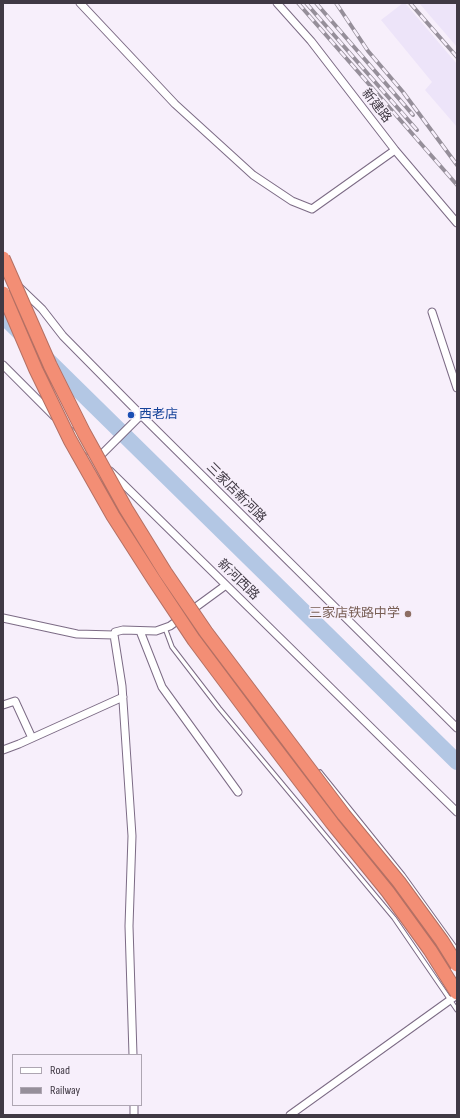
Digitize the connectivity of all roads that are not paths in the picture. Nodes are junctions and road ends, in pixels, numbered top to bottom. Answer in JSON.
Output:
{"nodes":[{"id":1,"x":80,"y":3,"type":"edge"},
{"id":2,"x":277,"y":3,"type":"edge"},
{"id":3,"x":395,"y":150,"type":"junction"},
{"id":4,"x":457,"y":223,"type":"edge"},
{"id":5,"x":3,"y":258,"type":"edge"},
{"id":6,"x":3,"y":271,"type":"edge"},
{"id":7,"x":3,"y":293,"type":"edge"},
{"id":8,"x":432,"y":312,"type":"dead end"},
{"id":9,"x":3,"y":365,"type":"edge"},
{"id":10,"x":457,"y":388,"type":"edge"},
{"id":11,"x":141,"y":415,"type":"junction"},
{"id":12,"x":97,"y":459,"type":"junction"},
{"id":13,"x":226,"y":585,"type":"junction"},
{"id":14,"x":193,"y":609,"type":"junction"},
{"id":15,"x":3,"y":618,"type":"edge"},
{"id":16,"x":165,"y":628,"type":"junction"},
{"id":17,"x":140,"y":631,"type":"junction"},
{"id":18,"x":114,"y":635,"type":"junction"},
{"id":19,"x":123,"y":697,"type":"junction"},
{"id":20,"x":3,"y":705,"type":"edge"},
{"id":21,"x":457,"y":728,"type":"edge"},
{"id":22,"x":287,"y":731,"type":"dead end"},
{"id":23,"x":32,"y":738,"type":"junction"},
{"id":24,"x":3,"y":750,"type":"edge"},
{"id":25,"x":316,"y":768,"type":"dead end"},
{"id":26,"x":238,"y":792,"type":"dead end"},
{"id":27,"x":457,"y":812,"type":"edge"},
{"id":28,"x":457,"y":950,"type":"edge"},
{"id":29,"x":457,"y":965,"type":"edge"},
{"id":30,"x":455,"y":996,"type":"edge"},
{"id":31,"x":457,"y":1010,"type":"edge"},
{"id":32,"x":133,"y":1054,"type":"edge"},
{"id":33,"x":290,"y":1115,"type":"edge"}],
"edges":[{"from":1,"to":3,"type":"street"},
{"from":2,"to":3,"type":"street","name":"新建路"},
{"from":3,"to":4,"type":"street","name":"新建路"},
{"from":5,"to":29,"type":"highway","bridge":true},
{"from":6,"to":11,"type":"street","name":"三家店新河路"},
{"from":7,"to":30,"type":"highway","bridge":true},
{"from":8,"to":10,"type":"street"},
{"from":9,"to":12,"type":"street","name":"新河西路"},
{"from":11,"to":12,"type":"street"},
{"from":11,"to":21,"type":"street","name":"三家店新河路"},
{"from":12,"to":13,"type":"street","name":"新河西路"},
{"from":13,"to":14,"type":"street"},
{"from":13,"to":27,"type":"street","name":"新河西路"},
{"from":14,"to":16,"type":"street"},
{"from":14,"to":22,"type":"lane"},
{"from":15,"to":18,"type":"street"},
{"from":16,"to":17,"type":"street"},
{"from":16,"to":30,"type":"lane"},
{"from":17,"to":18,"type":"street"},
{"from":17,"to":26,"type":"street"},
{"from":18,"to":19,"type":"street"},
{"from":19,"to":23,"type":"street"},
{"from":19,"to":32,"type":"street"},
{"from":20,"to":23,"type":"street"},
{"from":23,"to":24,"type":"street"},
{"from":25,"to":28,"type":"lane"},
{"from":30,"to":31,"type":"lane"},
{"from":30,"to":33,"type":"street"}]}
